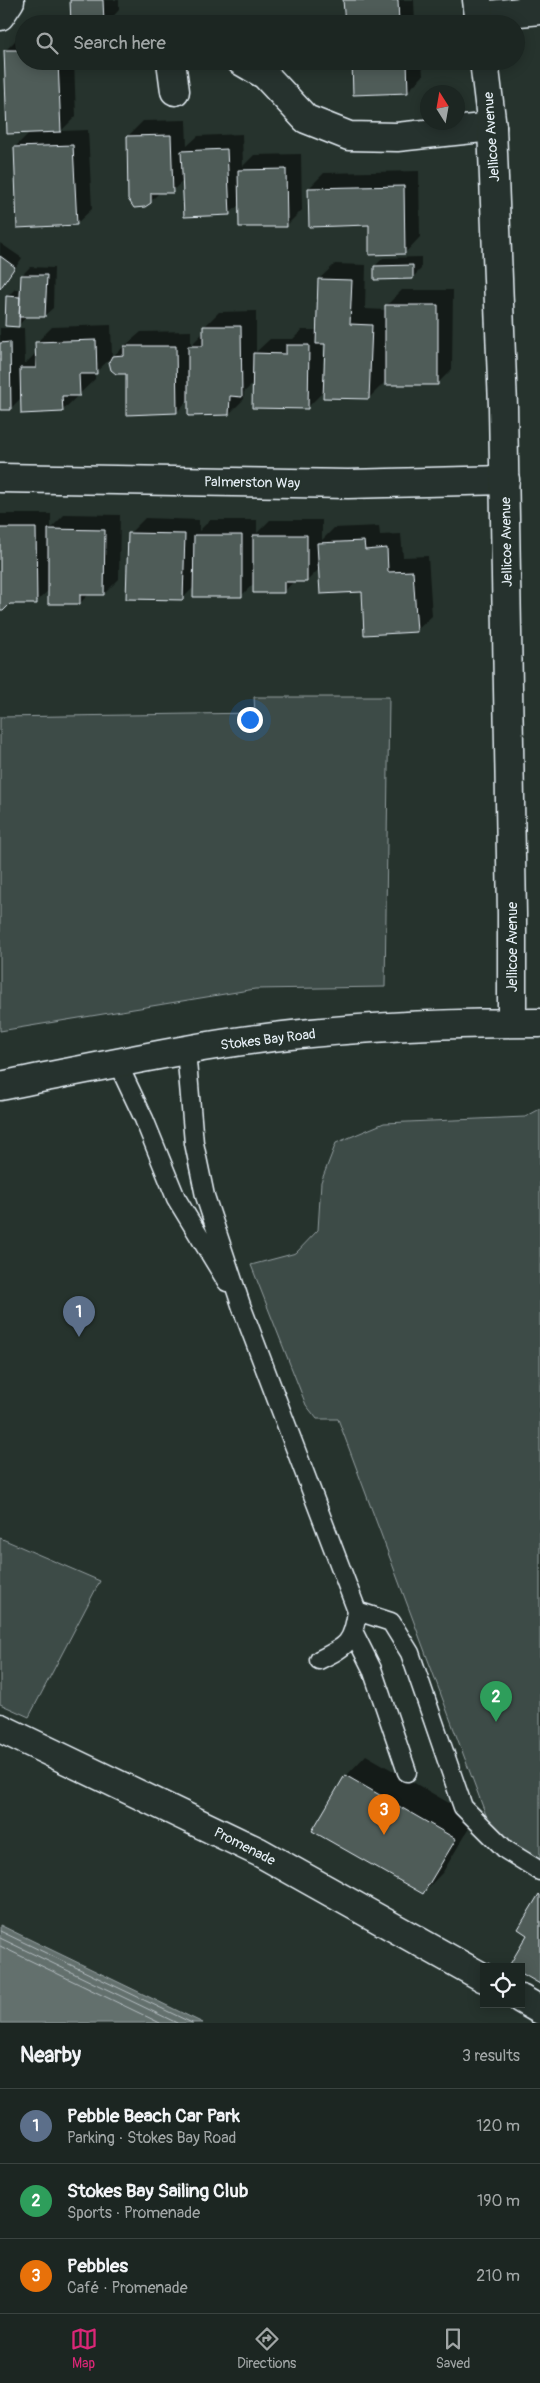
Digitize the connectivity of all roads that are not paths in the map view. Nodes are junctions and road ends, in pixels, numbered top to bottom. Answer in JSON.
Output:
{"nodes":[{"id":1,"x":540,"y":10,"type":"edge"},
{"id":2,"x":479,"y":13,"type":"edge"},
{"id":3,"x":172,"y":70,"type":"edge"},
{"id":4,"x":256,"y":70,"type":"edge"},
{"id":5,"x":485,"y":70,"type":"edge"},
{"id":6,"x":175,"y":91,"type":"dead end"},
{"id":7,"x":492,"y":127,"type":"junction"},
{"id":8,"x":0,"y":478,"type":"edge"},
{"id":9,"x":504,"y":480,"type":"junction"},
{"id":10,"x":512,"y":1023,"type":"junction"},
{"id":11,"x":540,"y":1023,"type":"edge"},
{"id":12,"x":186,"y":1050,"type":"junction"},
{"id":13,"x":118,"y":1064,"type":"junction"},
{"id":14,"x":0,"y":1086,"type":"edge"},
{"id":15,"x":242,"y":1308,"type":"junction"},
{"id":16,"x":357,"y":1611,"type":"junction"},
{"id":17,"x":354,"y":1633,"type":"junction"},
{"id":18,"x":319,"y":1660,"type":"dead end"},
{"id":19,"x":0,"y":1728,"type":"edge"},
{"id":20,"x":407,"y":1772,"type":"dead end"},
{"id":21,"x":540,"y":1871,"type":"edge"},
{"id":22,"x":480,"y":1976,"type":"edge"},
{"id":23,"x":525,"y":2001,"type":"edge"},
{"id":24,"x":540,"y":2010,"type":"edge"}],
"edges":[{"from":1,"to":2,"type":"street"},
{"from":3,"to":6,"type":"street"},
{"from":4,"to":7,"type":"street"},
{"from":5,"to":7,"type":"street","name":"Jellicoe Avenue"},
{"from":7,"to":9,"type":"street","name":"Jellicoe Avenue"},
{"from":8,"to":9,"type":"street","name":"Palmerston Way"},
{"from":9,"to":10,"type":"street","name":"Jellicoe Avenue"},
{"from":10,"to":11,"type":"street","name":"Stokes Bay Road"},
{"from":10,"to":12,"type":"street","name":"Stokes Bay Road"},
{"from":12,"to":13,"type":"street","name":"Stokes Bay Road"},
{"from":12,"to":15,"type":"lane"},
{"from":13,"to":14,"type":"street","name":"Stokes Bay Road"},
{"from":13,"to":15,"type":"lane"},
{"from":15,"to":16,"type":"lane"},
{"from":16,"to":17,"type":"lane"},
{"from":16,"to":21,"type":"lane"},
{"from":17,"to":18,"type":"lane"},
{"from":17,"to":20,"type":"lane"},
{"from":19,"to":22,"type":"street","name":"Promenade"},
{"from":23,"to":24,"type":"street"}]}
